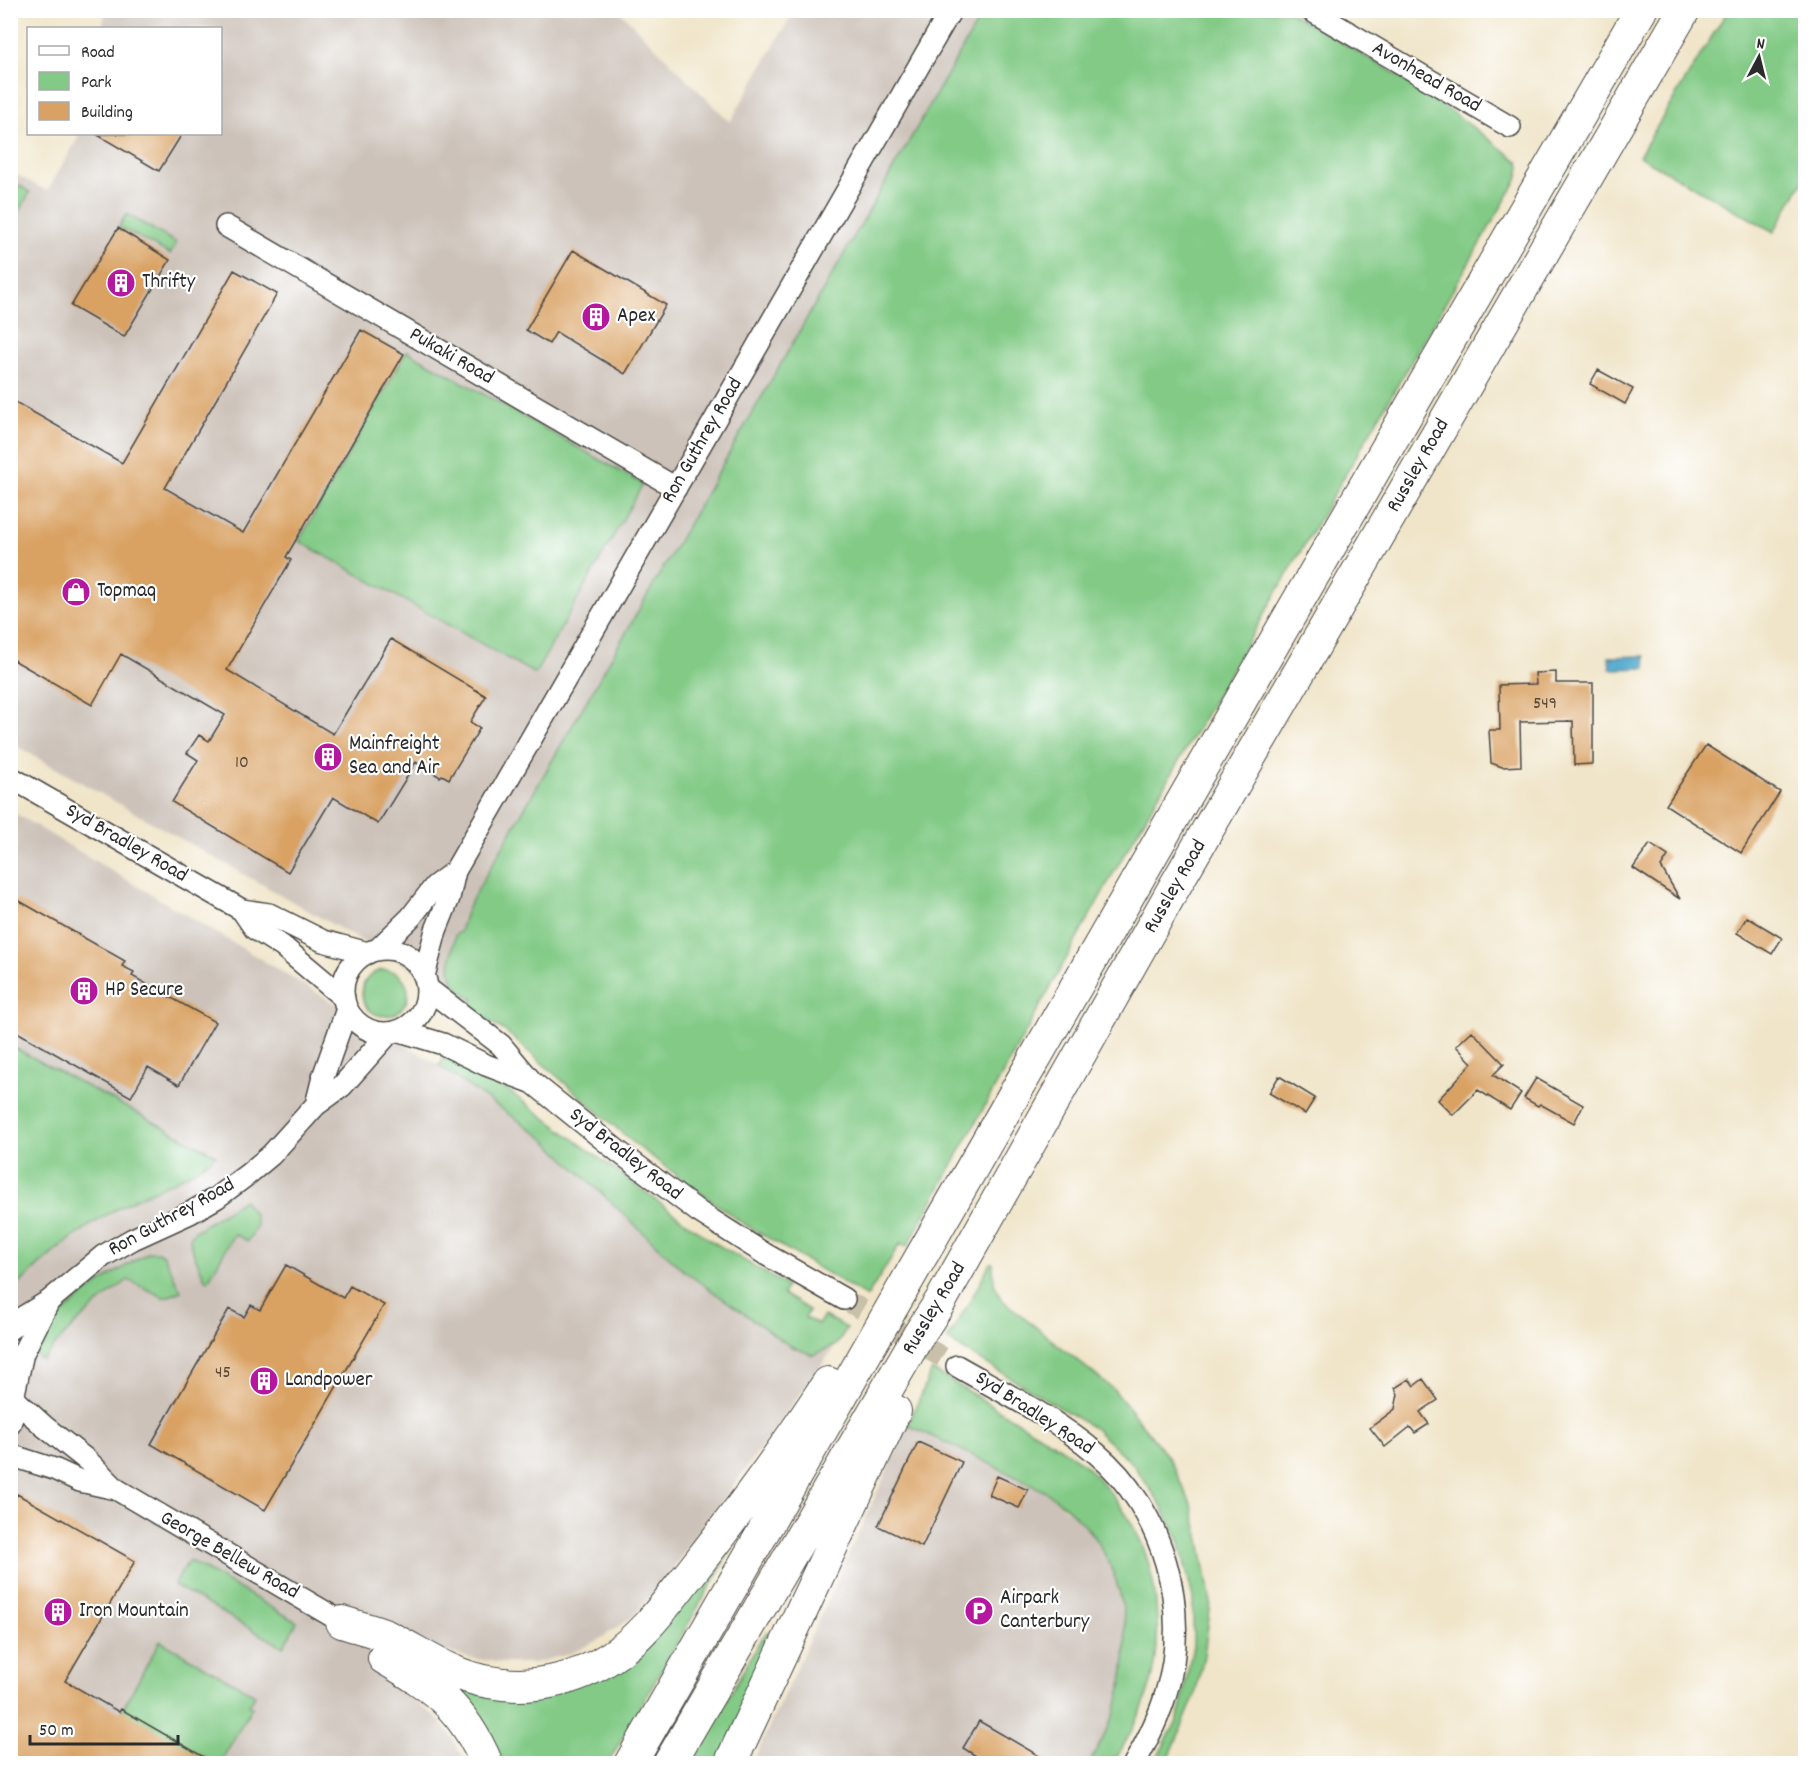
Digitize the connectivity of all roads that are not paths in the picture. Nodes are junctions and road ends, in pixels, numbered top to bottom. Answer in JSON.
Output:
{"nodes":[{"id":1,"x":951,"y":10,"type":"edge"},
{"id":2,"x":1310,"y":10,"type":"edge"},
{"id":3,"x":1635,"y":10,"type":"edge"},
{"id":4,"x":1641,"y":10,"type":"edge"},
{"id":5,"x":1686,"y":10,"type":"edge"},
{"id":6,"x":1605,"y":72,"type":"junction"},
{"id":7,"x":1510,"y":127,"type":"dead end"},
{"id":8,"x":226,"y":226,"type":"dead end"},
{"id":9,"x":676,"y":488,"type":"junction"},
{"id":10,"x":10,"y":777,"type":"edge"},
{"id":11,"x":455,"y":871,"type":"junction"},
{"id":12,"x":242,"y":910,"type":"junction"},
{"id":13,"x":372,"y":952,"type":"junction"},
{"id":14,"x":426,"y":982,"type":"junction"},
{"id":15,"x":346,"y":1004,"type":"junction"},
{"id":16,"x":394,"y":1032,"type":"junction"},
{"id":17,"x":532,"y":1082,"type":"junction"},
{"id":18,"x":316,"y":1105,"type":"junction"},
{"id":19,"x":946,"y":1212,"type":"junction"},
{"id":20,"x":844,"y":1299,"type":"tunnel mouth"},
{"id":21,"x":49,"y":1301,"type":"junction"},
{"id":22,"x":940,"y":1302,"type":"junction"},
{"id":23,"x":10,"y":1329,"type":"edge"},
{"id":24,"x":957,"y":1366,"type":"tunnel mouth"},
{"id":25,"x":12,"y":1395,"type":"edge"},
{"id":26,"x":10,"y":1424,"type":"edge"},
{"id":27,"x":10,"y":1455,"type":"edge"},
{"id":28,"x":116,"y":1489,"type":"junction"},
{"id":29,"x":342,"y":1622,"type":"junction"},
{"id":30,"x":487,"y":1764,"type":"edge"},
{"id":31,"x":630,"y":1764,"type":"edge"},
{"id":32,"x":669,"y":1764,"type":"edge"},
{"id":33,"x":730,"y":1764,"type":"edge"},
{"id":34,"x":1134,"y":1764,"type":"edge"}],
"edges":[{"from":1,"to":9,"type":"street","name":"Ron Guthrey Road"},
{"from":2,"to":7,"type":"street","name":"Avonhead Road"},
{"from":3,"to":6,"type":"highway"},
{"from":4,"to":6,"type":"highway","name":"Russley Road"},
{"from":5,"to":22,"type":"highway","name":"Russley Road"},
{"from":6,"to":19,"type":"highway","name":"Russley Road"},
{"from":8,"to":9,"type":"street","name":"Pukaki Road"},
{"from":9,"to":11,"type":"street","name":"Ron Guthrey Road"},
{"from":10,"to":12,"type":"street","name":"Syd Bradley Road"},
{"from":11,"to":13,"type":"street","name":"Ron Guthrey Road"},
{"from":11,"to":14,"type":"street","name":"Ron Guthrey Road"},
{"from":12,"to":13,"type":"street","name":"Syd Bradley Road"},
{"from":12,"to":15,"type":"street","name":"Syd Bradley Road"},
{"from":13,"to":14,"type":"street"},
{"from":13,"to":15,"type":"street"},
{"from":14,"to":16,"type":"street"},
{"from":14,"to":17,"type":"street","name":"Syd Bradley Road"},
{"from":15,"to":16,"type":"street"},
{"from":15,"to":18,"type":"street","name":"Ron Guthrey Road"},
{"from":16,"to":17,"type":"street","name":"Syd Bradley Road"},
{"from":16,"to":18,"type":"street","name":"Ron Guthrey Road"},
{"from":17,"to":20,"type":"street","name":"Syd Bradley Road"},
{"from":18,"to":21,"type":"street","name":"Ron Guthrey Road"},
{"from":19,"to":29,"type":"highway"},
{"from":19,"to":31,"type":"highway","name":"Russley Road"},
{"from":21,"to":23,"type":"street","name":"Ron Guthrey Road"},
{"from":21,"to":25,"type":"street","name":"Ron Guthrey Road"},
{"from":22,"to":32,"type":"highway","name":"Russley Road"},
{"from":22,"to":33,"type":"highway"},
{"from":24,"to":34,"type":"street","name":"Syd Bradley Road"},
{"from":25,"to":26,"type":"street","name":"Ron Guthrey Road"},
{"from":25,"to":28,"type":"street","name":"George Bellew Road"},
{"from":27,"to":28,"type":"street","name":"George Bellew Road"},
{"from":28,"to":29,"type":"street","name":"George Bellew Road"},
{"from":29,"to":30,"type":"highway"}]}
